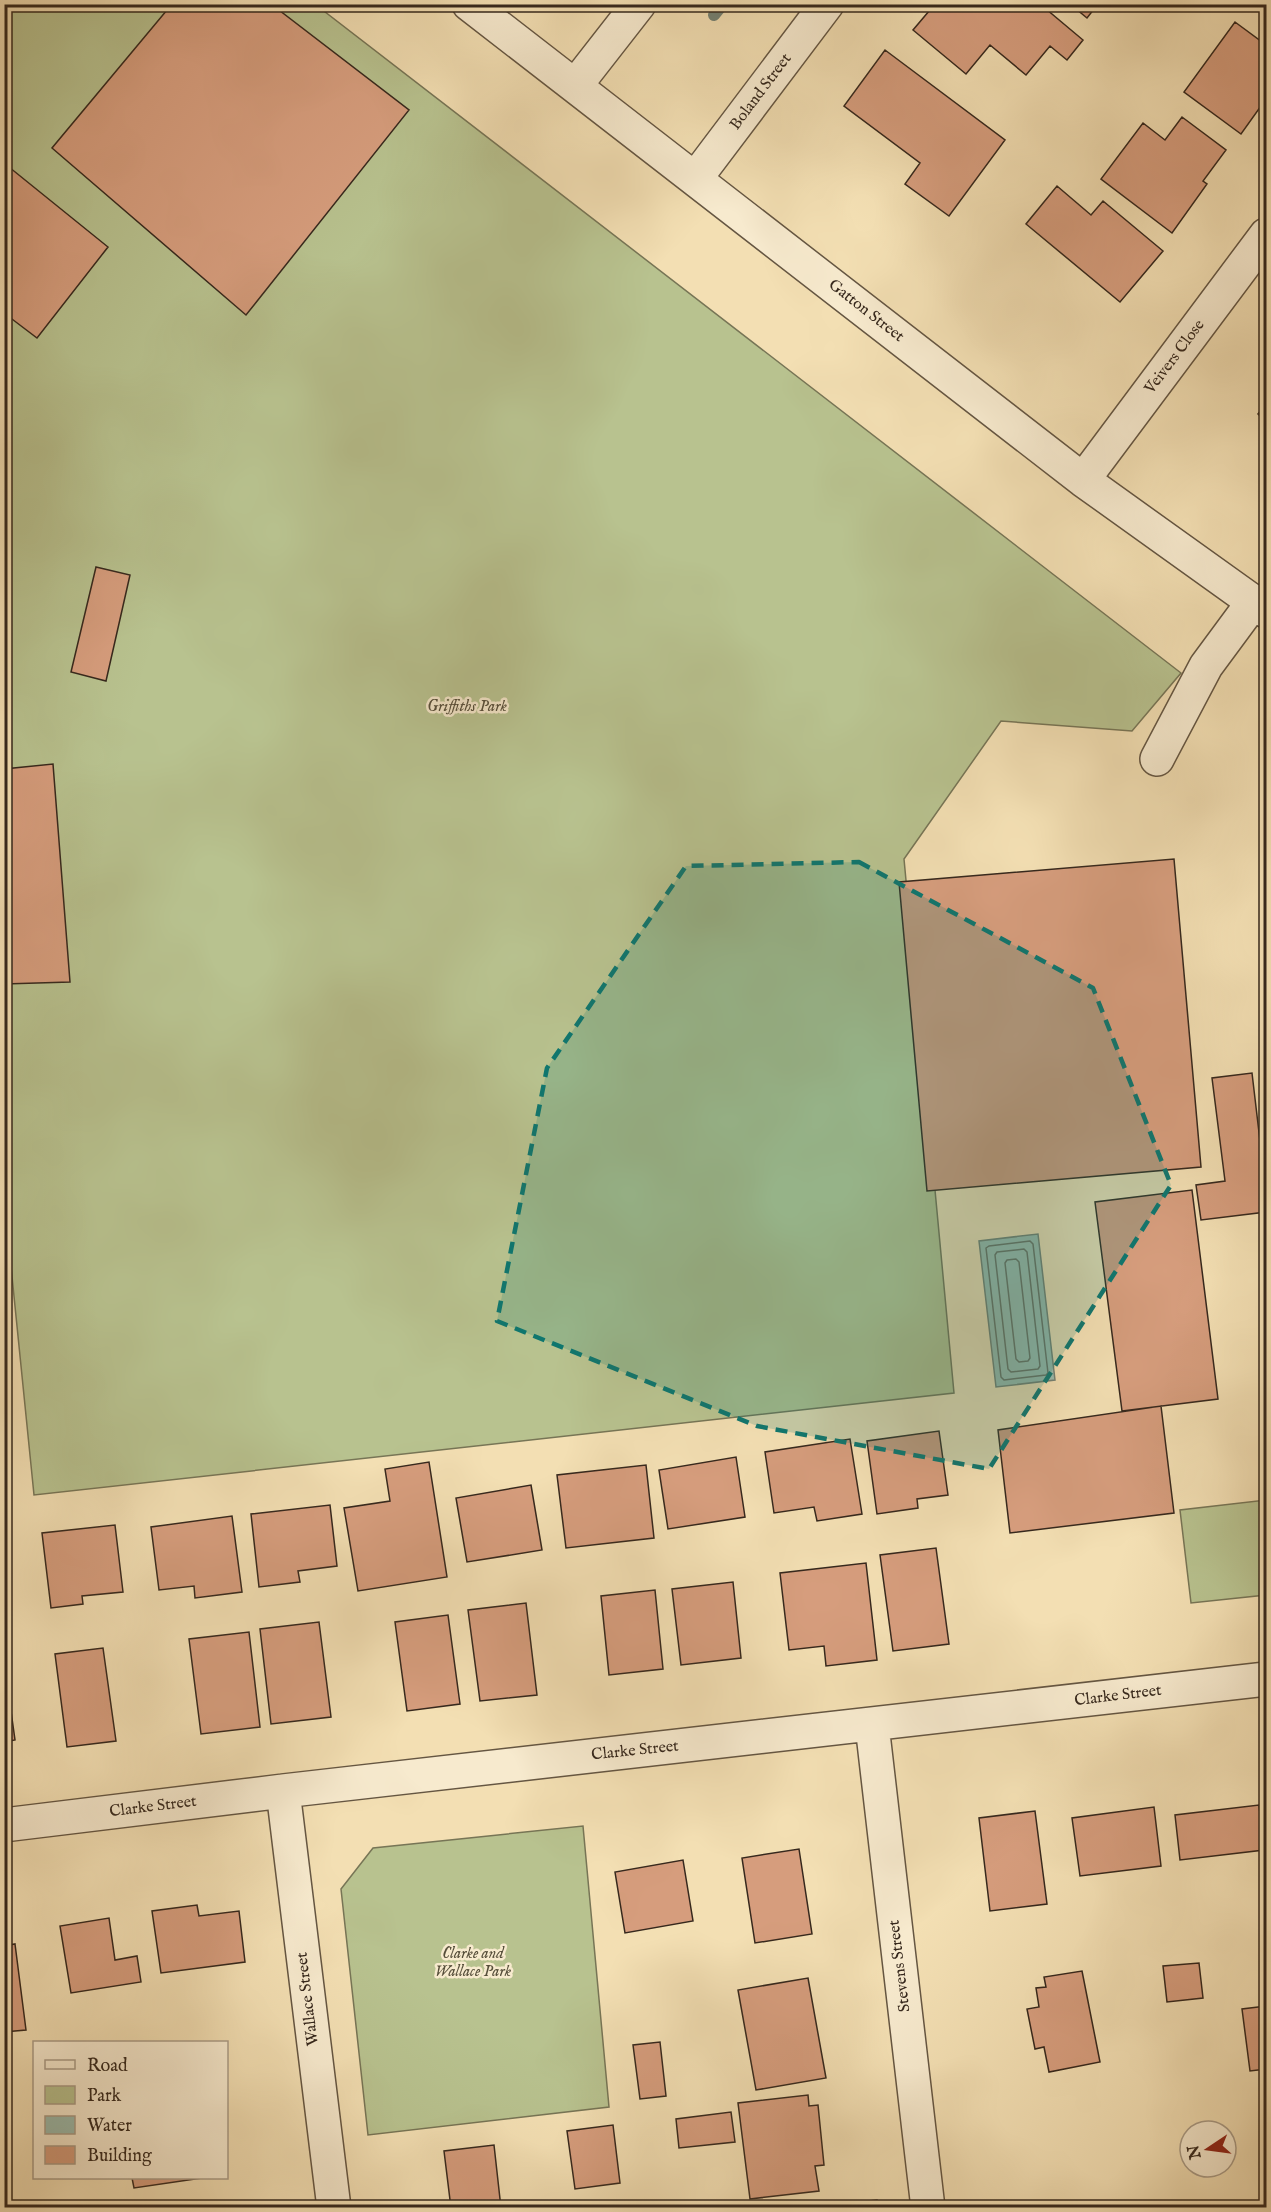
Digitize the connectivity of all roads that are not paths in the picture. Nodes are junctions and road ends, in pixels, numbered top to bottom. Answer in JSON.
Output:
{"nodes":[{"id":1,"x":470,"y":4,"type":"edge"},
{"id":2,"x":639,"y":4,"type":"edge"},
{"id":3,"x":827,"y":4,"type":"edge"},
{"id":4,"x":575,"y":86,"type":"junction"},
{"id":5,"x":695,"y":178,"type":"junction"},
{"id":6,"x":1266,"y":235,"type":"edge"},
{"id":7,"x":1083,"y":480,"type":"junction"},
{"id":8,"x":1260,"y":606,"type":"edge"},
{"id":9,"x":1157,"y":759,"type":"dead end"},
{"id":10,"x":1266,"y":1679,"type":"edge"},
{"id":11,"x":872,"y":1725,"type":"junction"},
{"id":12,"x":283,"y":1791,"type":"junction"},
{"id":13,"x":4,"y":1825,"type":"edge"},
{"id":14,"x":334,"y":2208,"type":"edge"},
{"id":15,"x":928,"y":2208,"type":"edge"}],
"edges":[{"from":1,"to":4,"type":"street","name":"Gatton Street"},
{"from":2,"to":4,"type":"street"},
{"from":3,"to":5,"type":"street","name":"Boland Street"},
{"from":4,"to":5,"type":"street","name":"Gatton Street"},
{"from":5,"to":7,"type":"street","name":"Gatton Street"},
{"from":6,"to":7,"type":"street","name":"Veivers Close"},
{"from":7,"to":8,"type":"street","name":"Gatton Street"},
{"from":8,"to":9,"type":"street"},
{"from":10,"to":11,"type":"street","name":"Clarke Street"},
{"from":11,"to":12,"type":"street","name":"Clarke Street"},
{"from":11,"to":15,"type":"street","name":"Stevens Street"},
{"from":12,"to":13,"type":"street","name":"Clarke Street"},
{"from":12,"to":14,"type":"street","name":"Wallace Street"}]}
